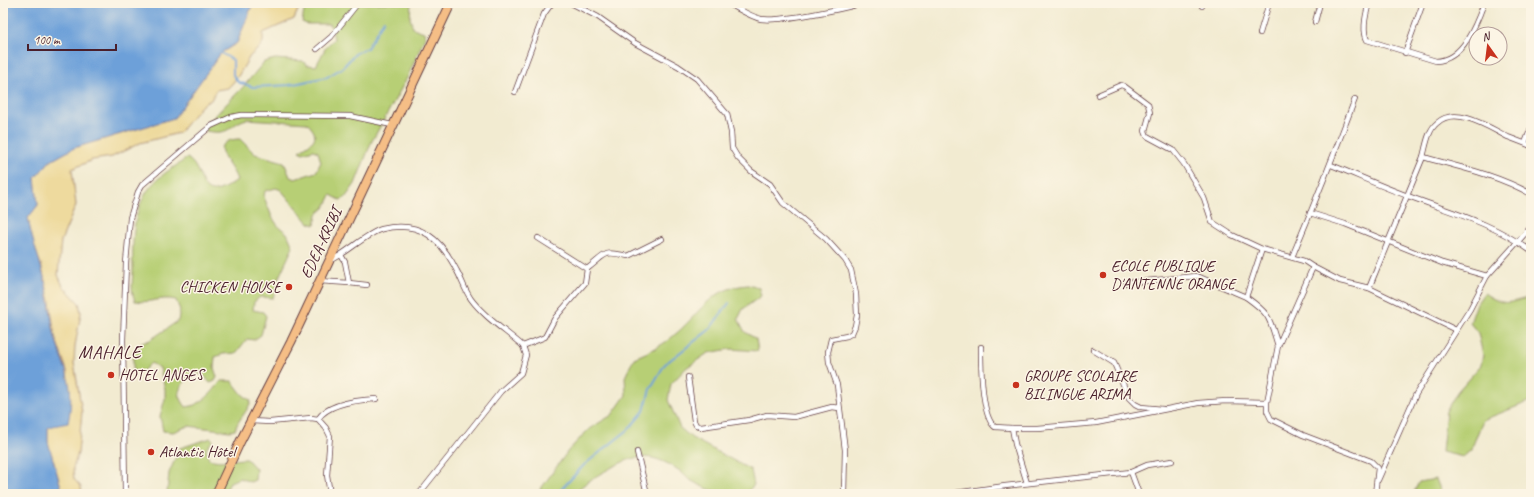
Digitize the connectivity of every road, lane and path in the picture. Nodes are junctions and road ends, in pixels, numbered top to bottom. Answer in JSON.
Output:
{"nodes":[{"id":1,"x":358,"y":3,"type":"edge"},
{"id":2,"x":451,"y":3,"type":"edge"},
{"id":3,"x":552,"y":3,"type":"edge"},
{"id":4,"x":571,"y":3,"type":"edge"},
{"id":5,"x":727,"y":3,"type":"edge"},
{"id":6,"x":863,"y":3,"type":"edge"},
{"id":7,"x":1269,"y":3,"type":"edge"},
{"id":8,"x":1320,"y":3,"type":"edge"},
{"id":9,"x":1369,"y":3,"type":"edge"},
{"id":10,"x":1423,"y":3,"type":"edge"},
{"id":11,"x":1484,"y":3,"type":"edge"},
{"id":12,"x":1314,"y":22,"type":"dead end"},
{"id":13,"x":1260,"y":33,"type":"dead end"},
{"id":14,"x":317,"y":49,"type":"dead end"},
{"id":15,"x":1405,"y":52,"type":"junction"},
{"id":16,"x":515,"y":92,"type":"dead end"},
{"id":17,"x":1098,"y":95,"type":"dead end"},
{"id":18,"x":1355,"y":98,"type":"dead end"},
{"id":19,"x":392,"y":125,"type":"junction"},
{"id":20,"x":1531,"y":128,"type":"edge"},
{"id":21,"x":1525,"y":143,"type":"junction"},
{"id":22,"x":1531,"y":146,"type":"edge"},
{"id":23,"x":1423,"y":157,"type":"junction"},
{"id":24,"x":1331,"y":165,"type":"junction"},
{"id":25,"x":1531,"y":194,"type":"edge"},
{"id":26,"x":1406,"y":196,"type":"junction"},
{"id":27,"x":1310,"y":213,"type":"junction"},
{"id":28,"x":1531,"y":227,"type":"edge"},
{"id":29,"x":538,"y":238,"type":"dead end"},
{"id":30,"x":662,"y":239,"type":"dead end"},
{"id":31,"x":1518,"y":241,"type":"junction"},
{"id":32,"x":1388,"y":242,"type":"junction"},
{"id":33,"x":1262,"y":249,"type":"junction"},
{"id":34,"x":1531,"y":251,"type":"edge"},
{"id":35,"x":342,"y":255,"type":"junction"},
{"id":36,"x":1292,"y":257,"type":"junction"},
{"id":37,"x":328,"y":261,"type":"junction"},
{"id":38,"x":1313,"y":267,"type":"junction"},
{"id":39,"x":587,"y":269,"type":"junction"},
{"id":40,"x":1487,"y":276,"type":"junction"},
{"id":41,"x":319,"y":281,"type":"junction"},
{"id":42,"x":349,"y":283,"type":"junction"},
{"id":43,"x":1126,"y":283,"type":"dead end"},
{"id":44,"x":367,"y":285,"type":"dead end"},
{"id":45,"x":1369,"y":288,"type":"junction"},
{"id":46,"x":1246,"y":297,"type":"junction"},
{"id":47,"x":1456,"y":330,"type":"junction"},
{"id":48,"x":534,"y":343,"type":"junction"},
{"id":49,"x":524,"y":346,"type":"junction"},
{"id":50,"x":1278,"y":346,"type":"junction"},
{"id":51,"x":981,"y":347,"type":"dead end"},
{"id":52,"x":1093,"y":350,"type":"dead end"},
{"id":53,"x":526,"y":355,"type":"junction"},
{"id":54,"x":688,"y":377,"type":"dead end"},
{"id":55,"x":376,"y":399,"type":"dead end"},
{"id":56,"x":1267,"y":402,"type":"junction"},
{"id":57,"x":840,"y":408,"type":"junction"},
{"id":58,"x":1167,"y":410,"type":"junction"},
{"id":59,"x":318,"y":419,"type":"junction"},
{"id":60,"x":250,"y":421,"type":"junction"},
{"id":61,"x":1012,"y":428,"type":"junction"},
{"id":62,"x":637,"y":452,"type":"dead end"},
{"id":63,"x":1172,"y":461,"type":"dead end"},
{"id":64,"x":1131,"y":472,"type":"junction"},
{"id":65,"x":1027,"y":483,"type":"junction"},
{"id":66,"x":1377,"y":483,"type":"junction"},
{"id":67,"x":125,"y":494,"type":"edge"},
{"id":68,"x":216,"y":494,"type":"edge"},
{"id":69,"x":330,"y":494,"type":"edge"},
{"id":70,"x":419,"y":494,"type":"edge"},
{"id":71,"x":647,"y":494,"type":"edge"},
{"id":72,"x":844,"y":494,"type":"edge"},
{"id":73,"x":948,"y":494,"type":"edge"},
{"id":74,"x":1139,"y":494,"type":"edge"},
{"id":75,"x":1375,"y":494,"type":"edge"}],
"edges":[{"from":1,"to":14,"type":"street"},
{"from":2,"to":19,"type":"highway","name":"EDEA-KRIBI"},
{"from":3,"to":16,"type":"street"},
{"from":4,"to":57,"type":"street"},
{"from":5,"to":6,"type":"street"},
{"from":7,"to":13,"type":"street"},
{"from":8,"to":12,"type":"street"},
{"from":9,"to":15,"type":"street"},
{"from":10,"to":15,"type":"street"},
{"from":11,"to":15,"type":"street"},
{"from":17,"to":33,"type":"street"},
{"from":18,"to":24,"type":"street"},
{"from":19,"to":37,"type":"highway","name":"EDEA-KRIBI"},
{"from":19,"to":67,"type":"street"},
{"from":20,"to":21,"type":"street"},
{"from":21,"to":22,"type":"street"},
{"from":21,"to":23,"type":"street"},
{"from":23,"to":25,"type":"street"},
{"from":23,"to":26,"type":"street"},
{"from":24,"to":26,"type":"street"},
{"from":24,"to":27,"type":"street"},
{"from":26,"to":31,"type":"street"},
{"from":26,"to":32,"type":"street"},
{"from":27,"to":32,"type":"street"},
{"from":27,"to":36,"type":"street"},
{"from":28,"to":31,"type":"street"},
{"from":29,"to":39,"type":"street"},
{"from":30,"to":39,"type":"street"},
{"from":31,"to":34,"type":"street"},
{"from":31,"to":40,"type":"street"},
{"from":32,"to":40,"type":"street"},
{"from":32,"to":45,"type":"street"},
{"from":33,"to":36,"type":"street"},
{"from":33,"to":46,"type":"street"},
{"from":35,"to":37,"type":"street"},
{"from":35,"to":42,"type":"street"},
{"from":35,"to":49,"type":"street"},
{"from":36,"to":38,"type":"street"},
{"from":37,"to":41,"type":"highway","name":"EDEA-KRIBI"},
{"from":38,"to":45,"type":"street"},
{"from":38,"to":50,"type":"street"},
{"from":39,"to":48,"type":"street"},
{"from":40,"to":47,"type":"street"},
{"from":41,"to":42,"type":"street"},
{"from":41,"to":60,"type":"highway","name":"EDEA-KRIBI"},
{"from":42,"to":44,"type":"street"},
{"from":43,"to":46,"type":"street"},
{"from":45,"to":47,"type":"street"},
{"from":46,"to":50,"type":"street"},
{"from":47,"to":66,"type":"street"},
{"from":48,"to":49,"type":"street"},
{"from":48,"to":53,"type":"street"},
{"from":49,"to":53,"type":"street"},
{"from":50,"to":56,"type":"street"},
{"from":51,"to":61,"type":"street"},
{"from":52,"to":58,"type":"street"},
{"from":53,"to":70,"type":"street"},
{"from":54,"to":57,"type":"street"},
{"from":55,"to":59,"type":"street"},
{"from":56,"to":58,"type":"street"},
{"from":56,"to":66,"type":"street"},
{"from":57,"to":72,"type":"street"},
{"from":58,"to":61,"type":"street"},
{"from":59,"to":60,"type":"street"},
{"from":59,"to":69,"type":"street"},
{"from":60,"to":68,"type":"highway","name":"EDEA-KRIBI"},
{"from":61,"to":65,"type":"street"},
{"from":62,"to":71,"type":"street"},
{"from":63,"to":64,"type":"street"},
{"from":64,"to":65,"type":"street"},
{"from":64,"to":74,"type":"street"},
{"from":65,"to":73,"type":"street"},
{"from":66,"to":75,"type":"street"}]}
